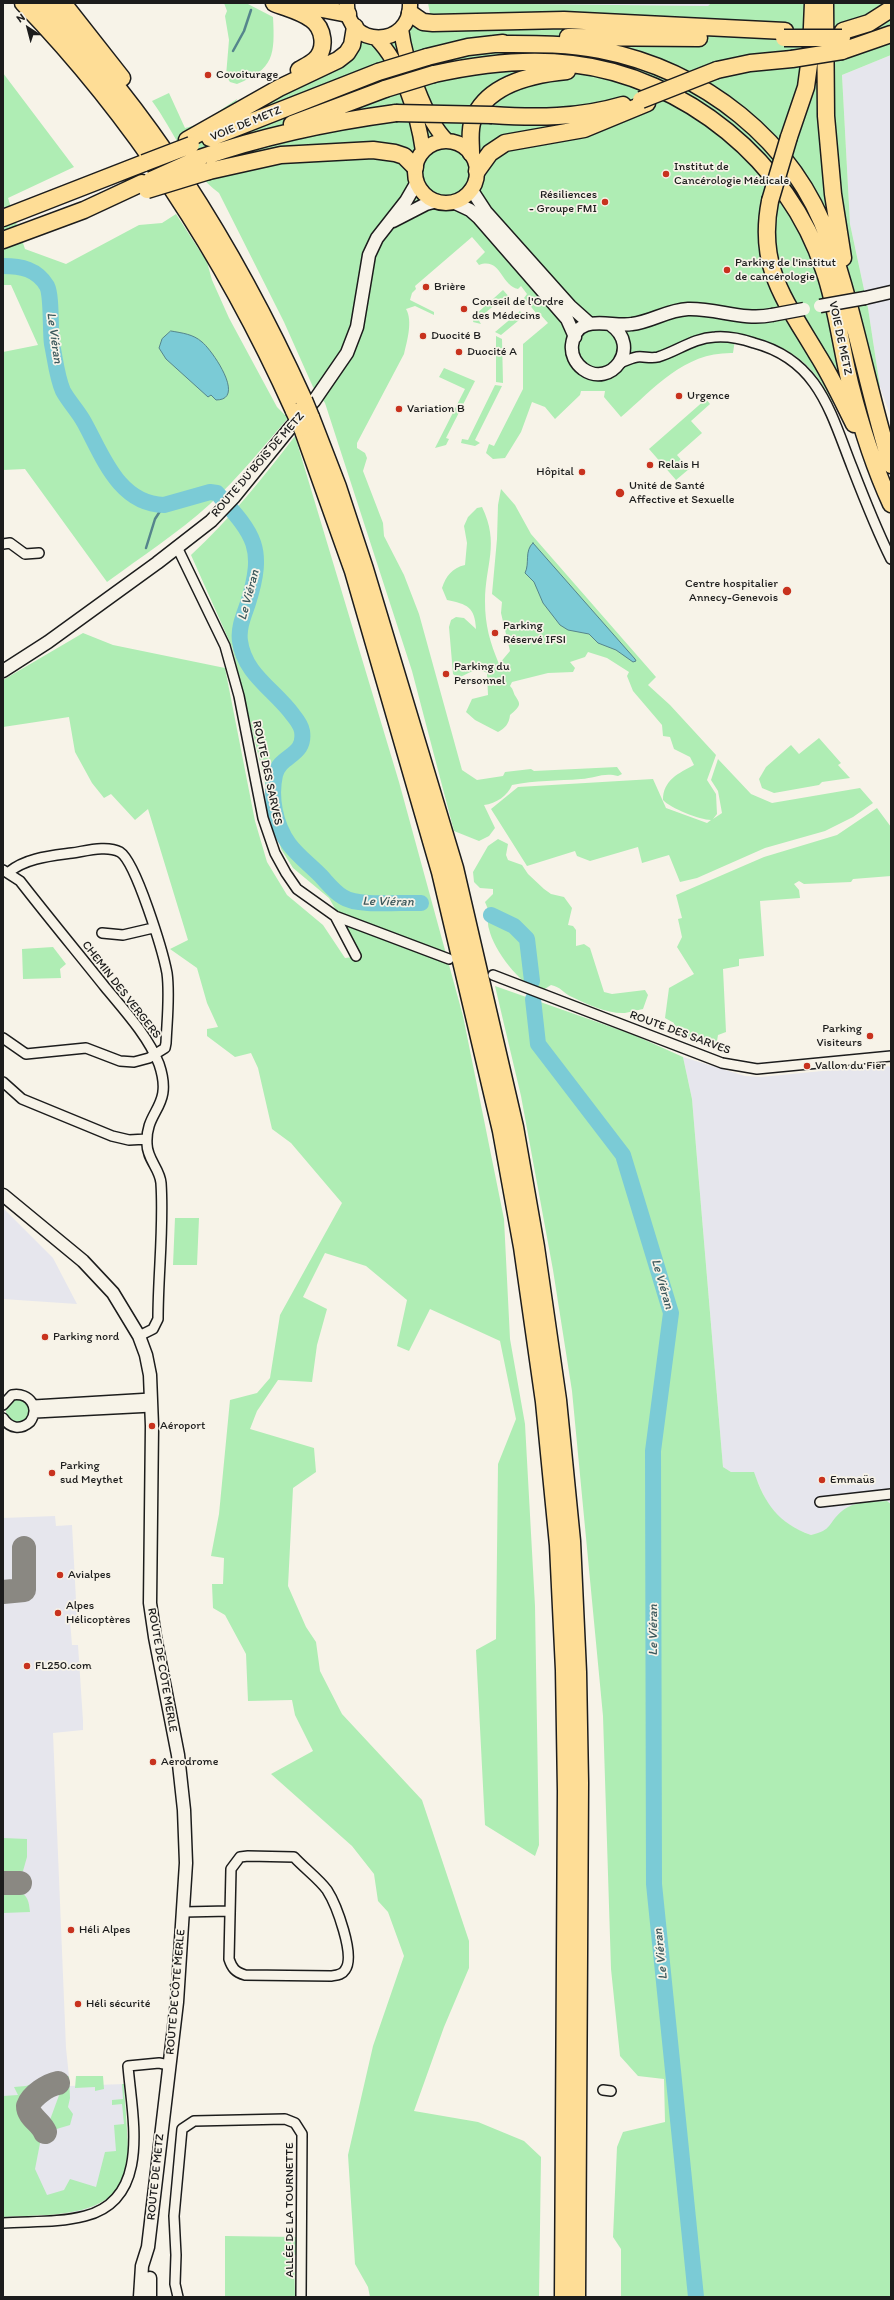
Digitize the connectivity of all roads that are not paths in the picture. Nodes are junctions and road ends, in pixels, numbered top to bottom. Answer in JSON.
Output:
{"nodes":[{"id":1,"x":14,"y":3,"type":"edge"},
{"id":2,"x":22,"y":3,"type":"edge"},
{"id":3,"x":43,"y":3,"type":"edge"},
{"id":4,"x":63,"y":3,"type":"edge"},
{"id":5,"x":274,"y":3,"type":"edge"},
{"id":6,"x":291,"y":3,"type":"edge"},
{"id":7,"x":822,"y":4,"type":"edge"},
{"id":8,"x":411,"y":6,"type":"edge"},
{"id":9,"x":891,"y":9,"type":"edge"},
{"id":10,"x":350,"y":15,"type":"edge"},
{"id":11,"x":891,"y":23,"type":"edge"},
{"id":12,"x":401,"y":30,"type":"junction"},
{"id":13,"x":891,"y":34,"type":"edge"},
{"id":14,"x":784,"y":35,"type":"junction"},
{"id":15,"x":53,"y":36,"type":"junction"},
{"id":16,"x":376,"y":38,"type":"junction"},
{"id":17,"x":842,"y":40,"type":"junction"},
{"id":18,"x":493,"y":44,"type":"junction"},
{"id":19,"x":640,"y":82,"type":"junction"},
{"id":20,"x":644,"y":101,"type":"junction"},
{"id":21,"x":232,"y":116,"type":"junction"},
{"id":22,"x":447,"y":141,"type":"junction"},
{"id":23,"x":189,"y":143,"type":"junction"},
{"id":24,"x":229,"y":148,"type":"junction"},
{"id":25,"x":423,"y":151,"type":"junction"},
{"id":26,"x":471,"y":153,"type":"junction"},
{"id":27,"x":204,"y":165,"type":"junction"},
{"id":28,"x":477,"y":171,"type":"junction"},
{"id":29,"x":416,"y":174,"type":"junction"},
{"id":30,"x":471,"y":189,"type":"junction"},
{"id":31,"x":438,"y":201,"type":"junction"},
{"id":32,"x":453,"y":202,"type":"junction"},
{"id":33,"x":209,"y":216,"type":"junction"},
{"id":34,"x":3,"y":218,"type":"edge"},
{"id":35,"x":389,"y":224,"type":"junction"},
{"id":36,"x":3,"y":240,"type":"edge"},
{"id":37,"x":891,"y":292,"type":"edge"},
{"id":38,"x":590,"y":323,"type":"junction"},
{"id":39,"x":854,"y":323,"type":"junction"},
{"id":40,"x":633,"y":324,"type":"junction"},
{"id":41,"x":611,"y":325,"type":"junction"},
{"id":42,"x":574,"y":336,"type":"junction"},
{"id":43,"x":624,"y":342,"type":"junction"},
{"id":44,"x":637,"y":357,"type":"junction"},
{"id":45,"x":620,"y":363,"type":"junction"},
{"id":46,"x":299,"y":405,"type":"junction"},
{"id":47,"x":306,"y":423,"type":"junction"},
{"id":48,"x":891,"y":465,"type":"edge"},
{"id":49,"x":880,"y":478,"type":"junction"},
{"id":50,"x":891,"y":504,"type":"edge"},
{"id":51,"x":3,"y":544,"type":"edge"},
{"id":52,"x":177,"y":547,"type":"junction"},
{"id":53,"x":39,"y":553,"type":"dead end"},
{"id":54,"x":891,"y":559,"type":"edge"},
{"id":55,"x":3,"y":671,"type":"edge"},
{"id":56,"x":6,"y":871,"type":"edge"},
{"id":57,"x":335,"y":916,"type":"junction"},
{"id":58,"x":153,"y":928,"type":"junction"},
{"id":59,"x":102,"y":933,"type":"dead end"},
{"id":60,"x":356,"y":956,"type":"dead end"},
{"id":61,"x":449,"y":959,"type":"dead end"},
{"id":62,"x":493,"y":975,"type":"dead end"},
{"id":63,"x":3,"y":1038,"type":"edge"},
{"id":64,"x":155,"y":1055,"type":"junction"},
{"id":65,"x":891,"y":1056,"type":"edge"},
{"id":66,"x":3,"y":1082,"type":"edge"},
{"id":67,"x":147,"y":1139,"type":"junction"},
{"id":68,"x":3,"y":1195,"type":"edge"},
{"id":69,"x":139,"y":1336,"type":"junction"},
{"id":70,"x":152,"y":1402,"type":"junction"},
{"id":71,"x":3,"y":1404,"type":"edge"},
{"id":72,"x":34,"y":1409,"type":"junction"},
{"id":73,"x":3,"y":1418,"type":"edge"},
{"id":74,"x":891,"y":1494,"type":"edge"},
{"id":75,"x":820,"y":1502,"type":"dead end"},
{"id":76,"x":230,"y":1911,"type":"junction"},
{"id":77,"x":183,"y":1912,"type":"junction"},
{"id":78,"x":169,"y":2065,"type":"junction"},
{"id":79,"x":164,"y":2107,"type":"joint"},
{"id":80,"x":3,"y":2223,"type":"edge"},
{"id":81,"x":148,"y":2247,"type":"junction"},
{"id":82,"x":140,"y":2297,"type":"edge"},
{"id":83,"x":150,"y":2297,"type":"edge"},
{"id":84,"x":178,"y":2297,"type":"edge"},
{"id":85,"x":301,"y":2297,"type":"edge"},
{"id":86,"x":563,"y":2297,"type":"edge"},
{"id":87,"x":577,"y":2297,"type":"edge"}],
"edges":[{"from":1,"to":15,"type":"highway"},
{"from":2,"to":15,"type":"highway"},
{"from":3,"to":33,"type":"highway"},
{"from":4,"to":33,"type":"highway"},
{"from":5,"to":21,"type":"highway"},
{"from":6,"to":10,"type":"highway"},
{"from":7,"to":39,"type":"highway"},
{"from":7,"to":49,"type":"highway","bridge":true},
{"from":8,"to":12,"type":"main road"},
{"from":8,"to":14,"type":"highway"},
{"from":9,"to":17,"type":"highway"},
{"from":10,"to":16,"type":"main road"},
{"from":10,"to":21,"type":"highway"},
{"from":11,"to":17,"type":"highway"},
{"from":12,"to":16,"type":"main road"},
{"from":12,"to":22,"type":"main road"},
{"from":13,"to":17,"type":"highway"},
{"from":14,"to":17,"type":"highway","bridge":true},
{"from":14,"to":18,"type":"highway"},
{"from":15,"to":46,"type":"highway"},
{"from":16,"to":25,"type":"main road"},
{"from":17,"to":20,"type":"highway","bridge":true},
{"from":18,"to":23,"type":"highway","name":"VOIE DE METZ","bridge":true},
{"from":18,"to":39,"type":"highway"},
{"from":19,"to":24,"type":"highway","bridge":true},
{"from":19,"to":26,"type":"highway"},
{"from":19,"to":49,"type":"highway","name":"VOIE DE METZ"},
{"from":20,"to":24,"type":"highway","name":"VOIE DE METZ","bridge":true},
{"from":20,"to":28,"type":"highway"},
{"from":21,"to":23,"type":"highway"},
{"from":22,"to":25,"type":"main road"},
{"from":22,"to":26,"type":"main road"},
{"from":23,"to":34,"type":"highway","name":"VOIE DE METZ","bridge":true},
{"from":24,"to":27,"type":"highway","name":"VOIE DE METZ"},
{"from":25,"to":29,"type":"main road"},
{"from":26,"to":28,"type":"main road"},
{"from":27,"to":29,"type":"highway"},
{"from":27,"to":36,"type":"highway","bridge":true},
{"from":28,"to":30,"type":"main road"},
{"from":29,"to":31,"type":"main road"},
{"from":29,"to":35,"type":"main road","name":"ROUTE DU BOIS DE METZ"},
{"from":30,"to":32,"type":"main road"},
{"from":30,"to":38,"type":"main road"},
{"from":31,"to":32,"type":"main road"},
{"from":31,"to":35,"type":"main road","name":"ROUTE DU BOIS DE METZ"},
{"from":32,"to":42,"type":"main road"},
{"from":33,"to":46,"type":"highway"},
{"from":35,"to":52,"type":"main road","name":"ROUTE DU BOIS DE METZ"},
{"from":37,"to":40,"type":"main road","bridge":true},
{"from":38,"to":41,"type":"main road"},
{"from":38,"to":42,"type":"main road"},
{"from":39,"to":48,"type":"highway","name":"VOIE DE METZ"},
{"from":40,"to":41,"type":"main road"},
{"from":40,"to":43,"type":"main road"},
{"from":41,"to":43,"type":"main road"},
{"from":42,"to":45,"type":"main road"},
{"from":43,"to":44,"type":"street"},
{"from":43,"to":45,"type":"main road"},
{"from":44,"to":45,"type":"street"},
{"from":44,"to":54,"type":"street"},
{"from":46,"to":47,"type":"highway","bridge":true},
{"from":47,"to":86,"type":"highway"},
{"from":47,"to":87,"type":"highway"},
{"from":49,"to":50,"type":"highway","name":"VOIE DE METZ"},
{"from":51,"to":53,"type":"street"},
{"from":52,"to":55,"type":"main road","name":"ROUTE DU BOIS DE METZ"},
{"from":52,"to":57,"type":"street","name":"ROUTE DES SARVES"},
{"from":56,"to":58,"type":"street"},
{"from":56,"to":64,"type":"street","name":"CHEMIN DES VERGERS"},
{"from":57,"to":60,"type":"street"},
{"from":57,"to":61,"type":"street","name":"ROUTE DES SARVES"},
{"from":58,"to":59,"type":"street"},
{"from":58,"to":64,"type":"street"},
{"from":62,"to":65,"type":"street","name":"ROUTE DES SARVES"},
{"from":63,"to":64,"type":"street","name":"CHEMIN DES VERGERS"},
{"from":64,"to":67,"type":"street"},
{"from":66,"to":67,"type":"street"},
{"from":67,"to":69,"type":"street"},
{"from":68,"to":69,"type":"main road","name":"ROUTE DE CÔTE MERLE"},
{"from":69,"to":70,"type":"main road","name":"ROUTE DE CÔTE MERLE"},
{"from":70,"to":72,"type":"street"},
{"from":70,"to":77,"type":"main road","name":"ROUTE DE CÔTE MERLE"},
{"from":71,"to":72,"type":"street"},
{"from":72,"to":73,"type":"street"},
{"from":74,"to":75,"type":"street"},
{"from":76,"to":76,"type":"street"},
{"from":76,"to":77,"type":"street"},
{"from":77,"to":78,"type":"main road","name":"ROUTE DE CÔTE MERLE"},
{"from":78,"to":79,"type":"main road","name":"ROUTE DE CÔTE MERLE"},
{"from":78,"to":80,"type":"street"},
{"from":79,"to":81,"type":"main road","name":"ROUTE DE METZ"},
{"from":81,"to":82,"type":"main road","name":"ROUTE DE METZ"},
{"from":81,"to":83,"type":"main road","name":"ROUTE DE METZ"},
{"from":84,"to":85,"type":"street","name":"ALLÉE DE LA TOURNETTE"}]}
